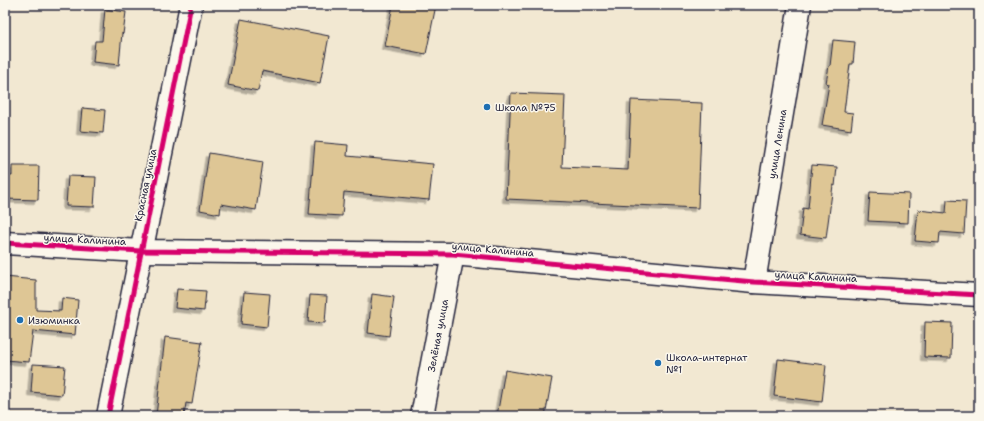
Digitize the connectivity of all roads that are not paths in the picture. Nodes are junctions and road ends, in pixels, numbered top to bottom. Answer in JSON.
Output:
{"nodes":[{"id":1,"x":191,"y":5,"type":"edge"},
{"id":2,"x":800,"y":5,"type":"edge"},
{"id":3,"x":5,"y":244,"type":"edge"},
{"id":4,"x":141,"y":251,"type":"junction"},
{"id":5,"x":453,"y":254,"type":"junction"},
{"id":6,"x":754,"y":282,"type":"junction"},
{"id":7,"x":979,"y":295,"type":"edge"},
{"id":8,"x":108,"y":416,"type":"edge"},
{"id":9,"x":422,"y":416,"type":"edge"}],
"edges":[{"from":1,"to":4,"type":"street","name":"Красная улица"},
{"from":2,"to":6,"type":"street","name":"улица Ленина"},
{"from":3,"to":4,"type":"street","name":"улица Калинина"},
{"from":4,"to":5,"type":"street","name":"улица Калинина"},
{"from":4,"to":8,"type":"street","name":"Красная улица"},
{"from":5,"to":6,"type":"street","name":"улица Калинина"},
{"from":5,"to":9,"type":"street","name":"Зелёная улица"},
{"from":6,"to":7,"type":"street","name":"улица Калинина"}]}
